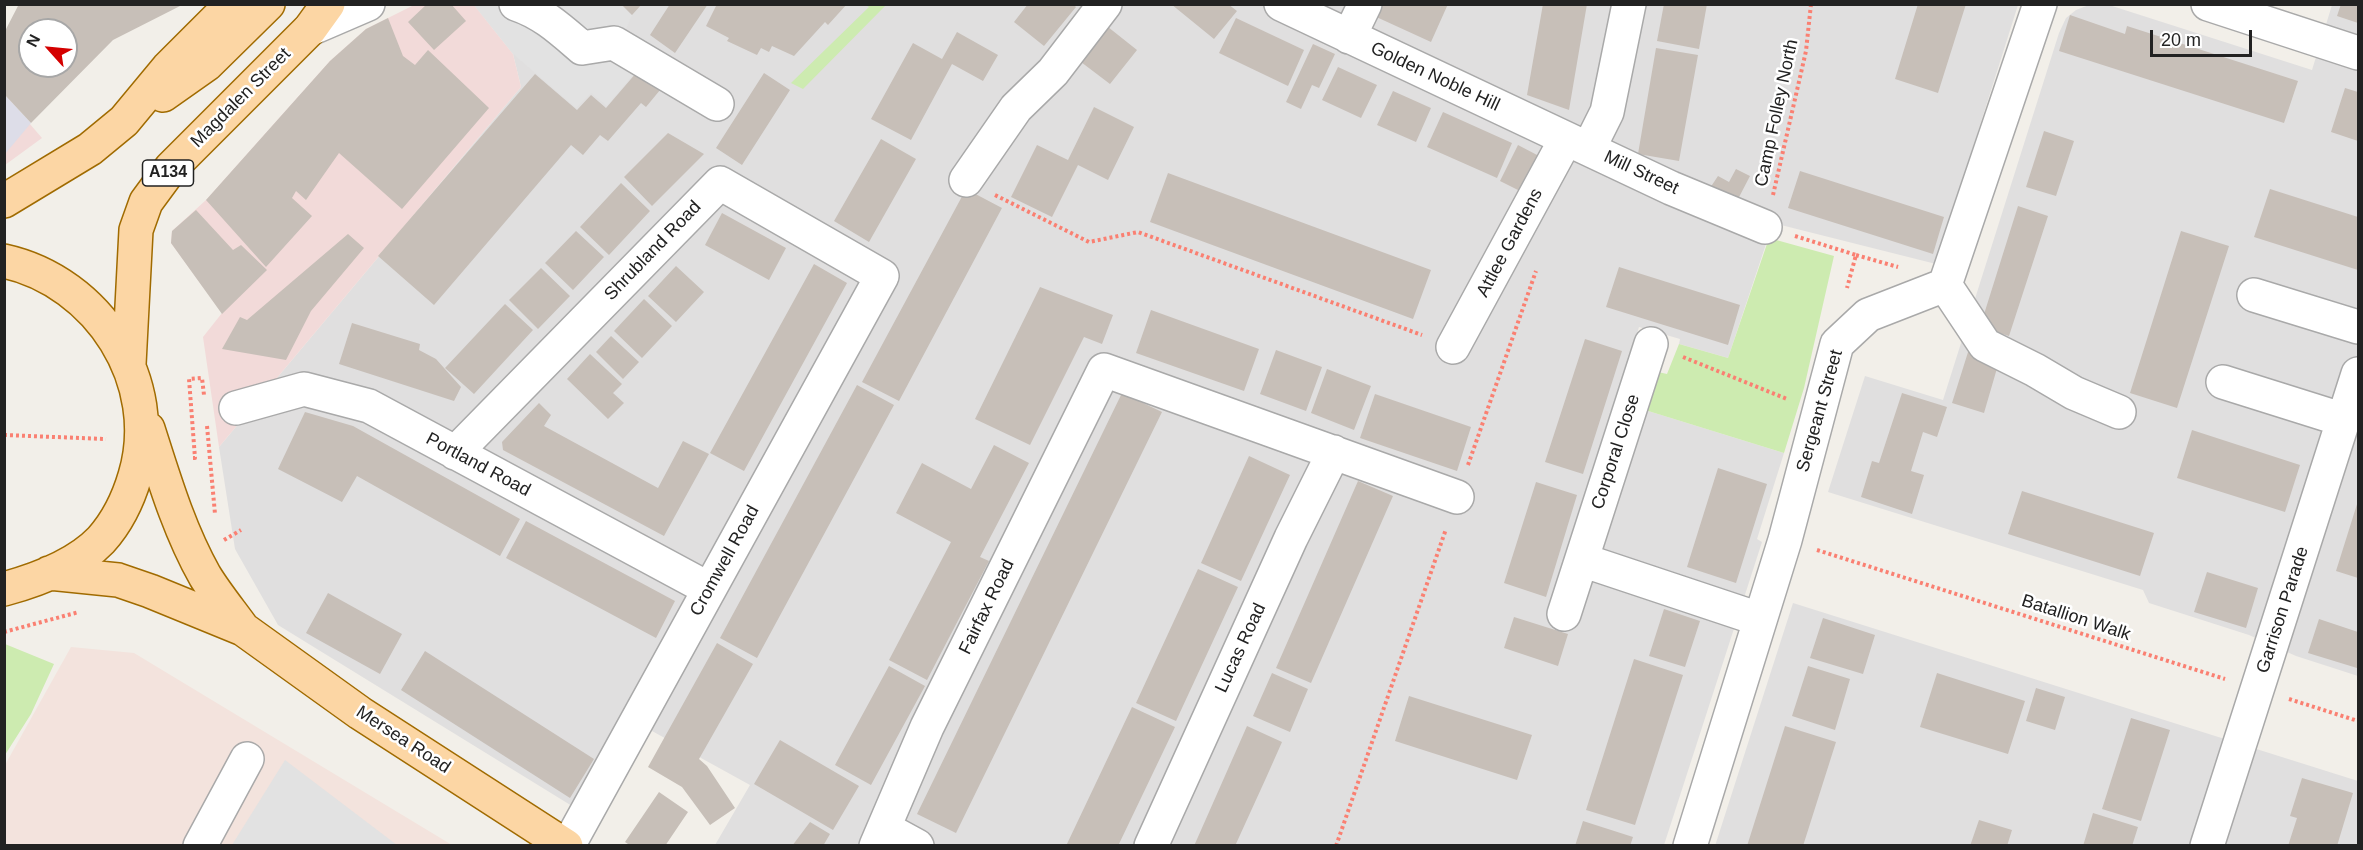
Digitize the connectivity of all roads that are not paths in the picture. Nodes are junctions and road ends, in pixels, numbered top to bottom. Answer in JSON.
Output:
{"nodes":[{"id":1,"x":232,"y":4,"type":"edge"},
{"id":2,"x":268,"y":4,"type":"edge"},
{"id":3,"x":368,"y":4,"type":"edge"},
{"id":4,"x":516,"y":4,"type":"edge"},
{"id":5,"x":1105,"y":4,"type":"edge"},
{"id":6,"x":1281,"y":4,"type":"edge"},
{"id":7,"x":1365,"y":4,"type":"edge"},
{"id":8,"x":1629,"y":4,"type":"edge"},
{"id":9,"x":2040,"y":4,"type":"edge"},
{"id":10,"x":2208,"y":4,"type":"edge"},
{"id":11,"x":319,"y":17,"type":"edge"},
{"id":12,"x":2294,"y":17,"type":"edge"},
{"id":13,"x":1349,"y":37,"type":"junction"},
{"id":14,"x":2358,"y":53,"type":"edge"},
{"id":15,"x":717,"y":104,"type":"dead end"},
{"id":16,"x":124,"y":122,"type":"junction"},
{"id":17,"x":1578,"y":143,"type":"junction"},
{"id":18,"x":966,"y":180,"type":"road end"},
{"id":19,"x":4,"y":201,"type":"edge"},
{"id":20,"x":1765,"y":227,"type":"road end"},
{"id":21,"x":4,"y":261,"type":"edge"},
{"id":22,"x":882,"y":276,"type":"joint"},
{"id":23,"x":1945,"y":285,"type":"junction"},
{"id":24,"x":2254,"y":295,"type":"dead end"},
{"id":25,"x":2358,"y":327,"type":"edge"},
{"id":26,"x":1651,"y":344,"type":"road end"},
{"id":27,"x":1453,"y":347,"type":"road end"},
{"id":28,"x":129,"y":366,"type":"junction"},
{"id":29,"x":2358,"y":374,"type":"edge"},
{"id":30,"x":2223,"y":382,"type":"dead end"},
{"id":31,"x":139,"y":401,"type":"junction"},
{"id":32,"x":236,"y":408,"type":"dead end"},
{"id":33,"x":2118,"y":412,"type":"dead end"},
{"id":34,"x":2344,"y":420,"type":"junction"},
{"id":35,"x":1334,"y":452,"type":"junction"},
{"id":36,"x":455,"y":453,"type":"junction"},
{"id":37,"x":1457,"y":497,"type":"dead end"},
{"id":38,"x":1582,"y":560,"type":"junction"},
{"id":39,"x":49,"y":573,"type":"junction"},
{"id":40,"x":4,"y":589,"type":"edge"},
{"id":41,"x":709,"y":589,"type":"junction"},
{"id":42,"x":1564,"y":614,"type":"dead end"},
{"id":43,"x":1759,"y":619,"type":"junction"},
{"id":44,"x":243,"y":629,"type":"junction"},
{"id":45,"x":247,"y":759,"type":"dead end"},
{"id":46,"x":880,"y":837,"type":"edge"},
{"id":47,"x":200,"y":846,"type":"edge"},
{"id":48,"x":567,"y":846,"type":"edge"},
{"id":49,"x":917,"y":846,"type":"edge"},
{"id":50,"x":1151,"y":846,"type":"edge"},
{"id":51,"x":1690,"y":846,"type":"edge"},
{"id":52,"x":2207,"y":846,"type":"edge"}],
"edges":[{"from":1,"to":16,"type":"main road"},
{"from":2,"to":16,"type":"main road"},
{"from":3,"to":11,"type":"street"},
{"from":4,"to":15,"type":"street"},
{"from":5,"to":18,"type":"street"},
{"from":6,"to":13,"type":"street","name":"Golden Noble Hill"},
{"from":7,"to":13,"type":"street"},
{"from":8,"to":17,"type":"street","name":"Mill Street"},
{"from":9,"to":23,"type":"street"},
{"from":10,"to":12,"type":"street"},
{"from":11,"to":28,"type":"main road","name":"Magdalen Street","number":"A134"},
{"from":12,"to":14,"type":"street"},
{"from":13,"to":17,"type":"street","name":"Golden Noble Hill"},
{"from":16,"to":19,"type":"main road"},
{"from":17,"to":20,"type":"street","name":"Mill Street"},
{"from":17,"to":27,"type":"street","name":"Attlee Gardens"},
{"from":21,"to":28,"type":"main road","number":"A134"},
{"from":22,"to":36,"type":"street","name":"Shrubland Road"},
{"from":22,"to":41,"type":"street","name":"Cromwell Road"},
{"from":23,"to":33,"type":"street"},
{"from":23,"to":43,"type":"street","name":"Sergeant Street"},
{"from":24,"to":25,"type":"street"},
{"from":26,"to":38,"type":"street","name":"Corporal Close"},
{"from":28,"to":31,"type":"main road","number":"A134"},
{"from":29,"to":34,"type":"street","name":"Garrison Parade"},
{"from":30,"to":34,"type":"street"},
{"from":31,"to":39,"type":"main road","number":"A134"},
{"from":31,"to":44,"type":"main road","name":"Mersea Road"},
{"from":32,"to":36,"type":"street","name":"Portland Road"},
{"from":34,"to":52,"type":"street","name":"Garrison Parade"},
{"from":35,"to":37,"type":"street"},
{"from":35,"to":46,"type":"street","name":"Fairfax Road"},
{"from":35,"to":50,"type":"street","name":"Lucas Road"},
{"from":36,"to":41,"type":"street","name":"Portland Road"},
{"from":38,"to":42,"type":"street","name":"Corporal Close"},
{"from":38,"to":43,"type":"street"},
{"from":39,"to":40,"type":"main road","number":"A134"},
{"from":39,"to":44,"type":"main road","name":"Mersea Road"},
{"from":41,"to":48,"type":"street","name":"Cromwell Road"},
{"from":43,"to":51,"type":"street","name":"Sergeant Street"},
{"from":44,"to":48,"type":"main road","name":"Mersea Road"},
{"from":45,"to":47,"type":"street"},
{"from":46,"to":49,"type":"street"}]}
